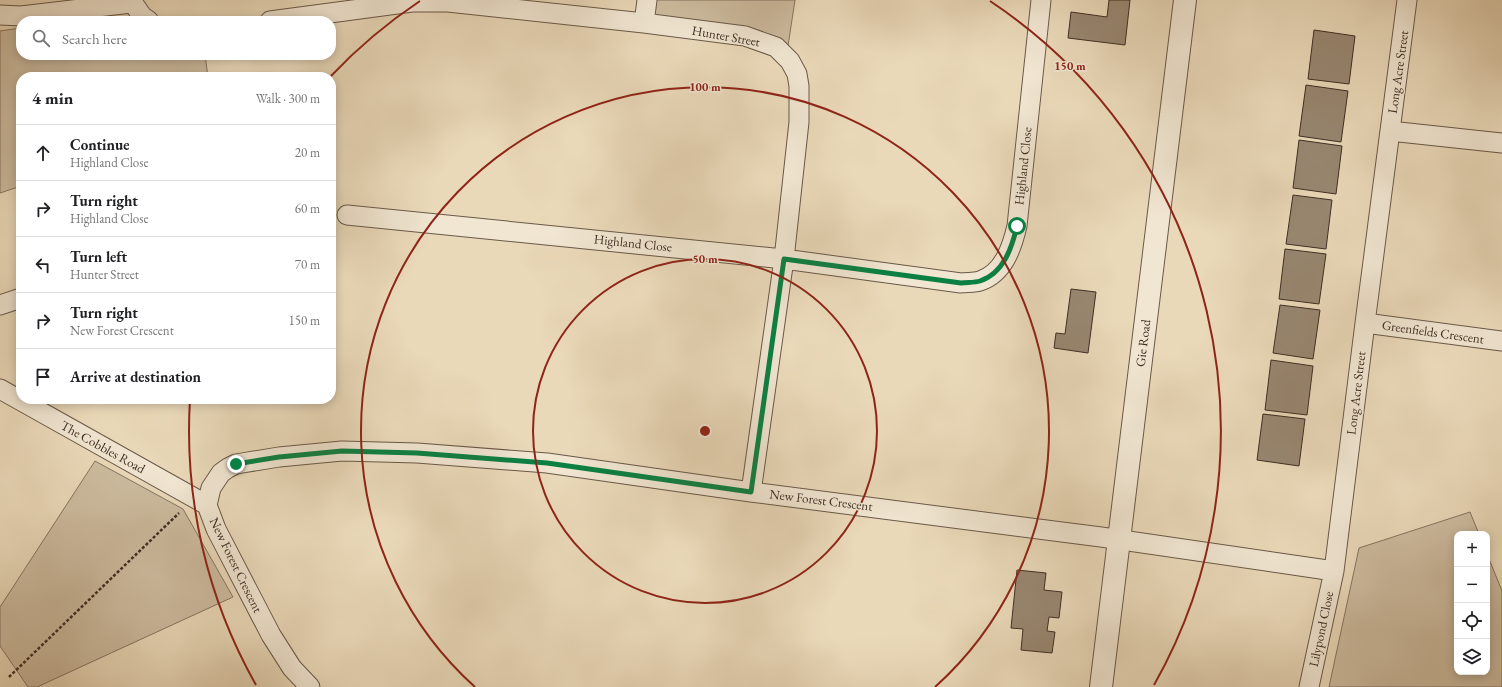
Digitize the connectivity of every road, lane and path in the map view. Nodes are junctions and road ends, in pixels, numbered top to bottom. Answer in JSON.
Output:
{"nodes":[{"id":1,"x":647,"y":0,"type":"edge"},
{"id":2,"x":1041,"y":0,"type":"edge"},
{"id":3,"x":1185,"y":0,"type":"edge"},
{"id":4,"x":1407,"y":0,"type":"edge"},
{"id":5,"x":131,"y":1,"type":"edge"},
{"id":6,"x":412,"y":1,"type":"edge"},
{"id":7,"x":0,"y":15,"type":"edge"},
{"id":8,"x":142,"y":16,"type":"edge"},
{"id":9,"x":306,"y":16,"type":"edge"},
{"id":10,"x":644,"y":23,"type":"junction"},
{"id":11,"x":1390,"y":131,"type":"junction"},
{"id":12,"x":1502,"y":143,"type":"edge"},
{"id":13,"x":347,"y":215,"type":"dead end"},
{"id":14,"x":784,"y":259,"type":"junction"},
{"id":15,"x":16,"y":300,"type":"edge"},
{"id":16,"x":0,"y":305,"type":"edge"},
{"id":17,"x":1365,"y":323,"type":"junction"},
{"id":18,"x":1502,"y":342,"type":"edge"},
{"id":19,"x":0,"y":389,"type":"edge"},
{"id":20,"x":16,"y":398,"type":"edge"},
{"id":21,"x":27,"y":404,"type":"edge"},
{"id":22,"x":751,"y":492,"type":"junction"},
{"id":23,"x":201,"y":502,"type":"junction"},
{"id":24,"x":1119,"y":540,"type":"junction"},
{"id":25,"x":1334,"y":571,"type":"junction"},
{"id":26,"x":9,"y":677,"type":"dead end"},
{"id":27,"x":310,"y":687,"type":"edge"},
{"id":28,"x":1101,"y":687,"type":"edge"},
{"id":29,"x":1309,"y":687,"type":"edge"}],
"edges":[{"from":1,"to":10,"type":"street"},
{"from":2,"to":14,"type":"street","name":"Highland Close"},
{"from":3,"to":24,"type":"street","name":"Gie Road"},
{"from":4,"to":11,"type":"street","name":"Long Acre Street"},
{"from":5,"to":7,"type":"street"},
{"from":5,"to":8,"type":"street"},
{"from":6,"to":9,"type":"street","name":"Hunter Street"},
{"from":6,"to":10,"type":"street","name":"Hunter Street"},
{"from":10,"to":14,"type":"street","name":"Hunter Street"},
{"from":11,"to":12,"type":"street"},
{"from":11,"to":17,"type":"street","name":"Long Acre Street"},
{"from":13,"to":14,"type":"street","name":"Highland Close"},
{"from":14,"to":22,"type":"street","name":"Hunter Street"},
{"from":15,"to":16,"type":"street"},
{"from":17,"to":18,"type":"street","name":"Greenfields Crescent"},
{"from":17,"to":25,"type":"street","name":"Long Acre Street"},
{"from":19,"to":20,"type":"street","name":"The Cobbles Road"},
{"from":21,"to":23,"type":"street","name":"The Cobbles Road"},
{"from":22,"to":23,"type":"street","name":"New Forest Crescent"},
{"from":22,"to":24,"type":"street","name":"New Forest Crescent"},
{"from":23,"to":26,"type":"path"},
{"from":23,"to":27,"type":"street","name":"New Forest Crescent"},
{"from":24,"to":25,"type":"street"},
{"from":24,"to":28,"type":"street","name":"Gie Road"},
{"from":25,"to":29,"type":"street","name":"Lilypond Close"}]}
